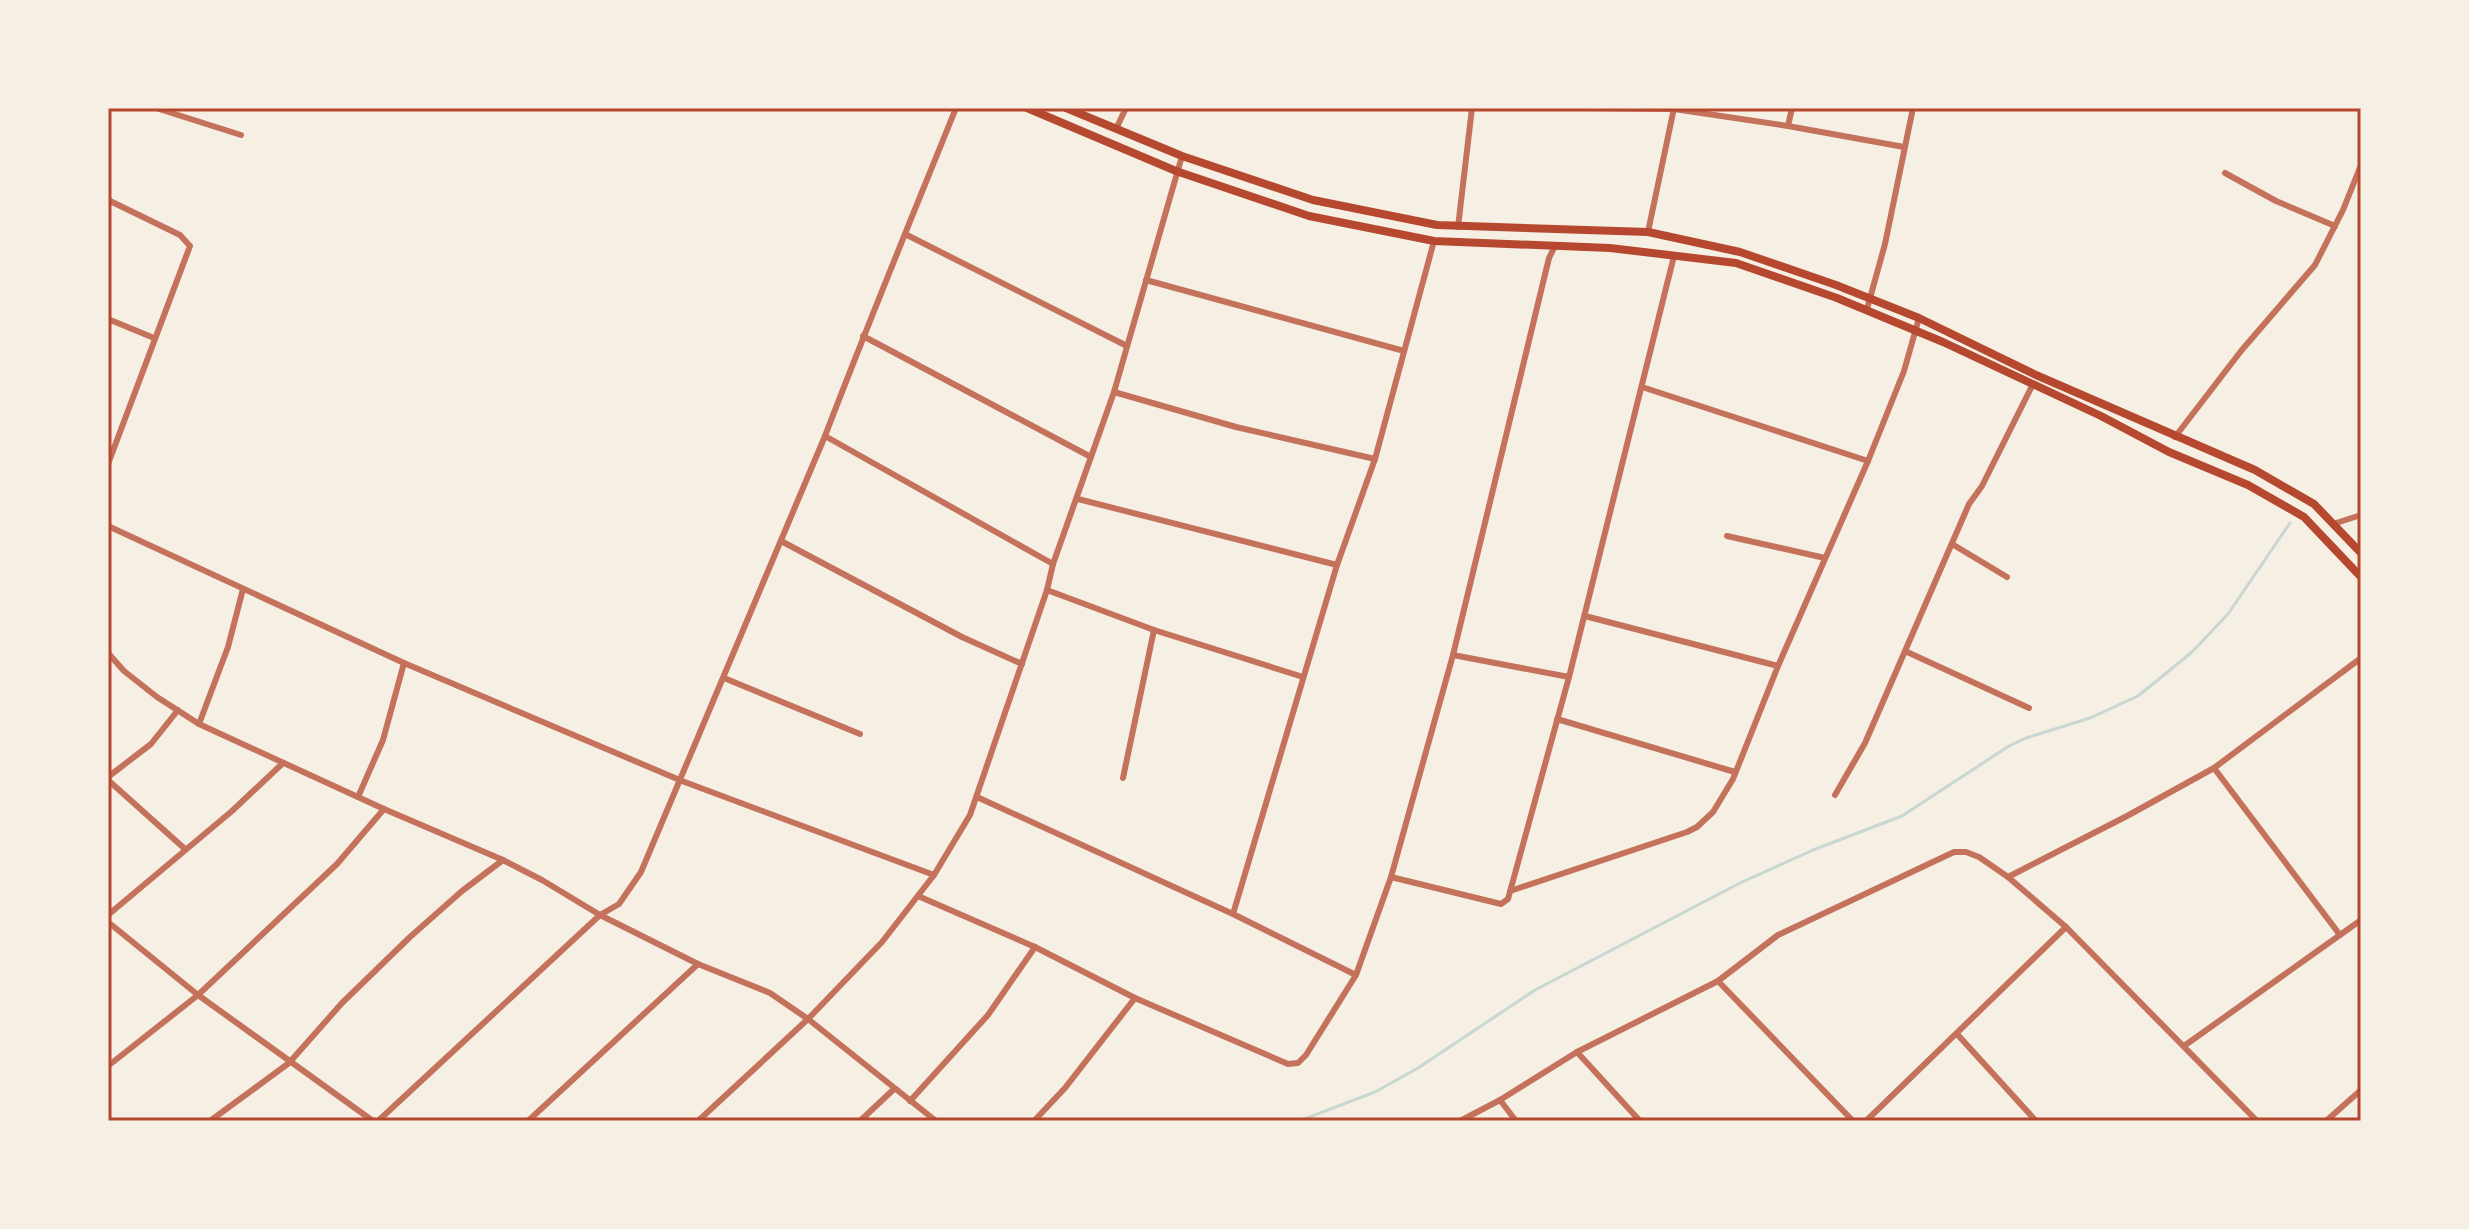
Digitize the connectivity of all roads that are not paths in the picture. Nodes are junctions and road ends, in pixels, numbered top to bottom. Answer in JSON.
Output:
{"nodes":[{"id":1,"x":156,"y":108,"type":"edge"},
{"id":2,"x":956,"y":108,"type":"edge"},
{"id":3,"x":1027,"y":108,"type":"edge"},
{"id":4,"x":1066,"y":108,"type":"edge"},
{"id":5,"x":1126,"y":108,"type":"edge"},
{"id":6,"x":1472,"y":108,"type":"edge"},
{"id":7,"x":1585,"y":108,"type":"edge"},
{"id":8,"x":1674,"y":108,"type":"edge"},
{"id":9,"x":1792,"y":108,"type":"edge"},
{"id":10,"x":1913,"y":108,"type":"edge"},
{"id":11,"x":1788,"y":126,"type":"junction"},
{"id":12,"x":1116,"y":129,"type":"junction"},
{"id":13,"x":241,"y":135,"type":"dead end"},
{"id":14,"x":1904,"y":147,"type":"junction"},
{"id":15,"x":1182,"y":156,"type":"junction"},
{"id":16,"x":2361,"y":165,"type":"edge"},
{"id":17,"x":1176,"y":171,"type":"junction"},
{"id":18,"x":2225,"y":173,"type":"dead end"},
{"id":19,"x":108,"y":200,"type":"edge"},
{"id":20,"x":2335,"y":226,"type":"junction"},
{"id":21,"x":1458,"y":227,"type":"junction"},
{"id":22,"x":1648,"y":232,"type":"junction"},
{"id":23,"x":905,"y":234,"type":"junction"},
{"id":24,"x":1434,"y":241,"type":"junction"},
{"id":25,"x":1555,"y":246,"type":"junction"},
{"id":26,"x":1674,"y":256,"type":"junction"},
{"id":27,"x":1146,"y":280,"type":"junction"},
{"id":28,"x":1870,"y":297,"type":"junction"},
{"id":29,"x":1867,"y":309,"type":"junction"},
{"id":30,"x":1919,"y":318,"type":"junction"},
{"id":31,"x":108,"y":319,"type":"edge"},
{"id":32,"x":1916,"y":330,"type":"junction"},
{"id":33,"x":863,"y":336,"type":"junction"},
{"id":34,"x":154,"y":338,"type":"junction"},
{"id":35,"x":1127,"y":346,"type":"junction"},
{"id":36,"x":1404,"y":351,"type":"junction"},
{"id":37,"x":2033,"y":384,"type":"junction"},
{"id":38,"x":1642,"y":387,"type":"junction"},
{"id":39,"x":1114,"y":392,"type":"junction"},
{"id":40,"x":825,"y":436,"type":"junction"},
{"id":41,"x":2175,"y":437,"type":"junction"},
{"id":42,"x":1091,"y":457,"type":"junction"},
{"id":43,"x":1375,"y":459,"type":"junction"},
{"id":44,"x":1868,"y":461,"type":"junction"},
{"id":45,"x":108,"y":464,"type":"edge"},
{"id":46,"x":1078,"y":499,"type":"junction"},
{"id":47,"x":2361,"y":515,"type":"edge"},
{"id":48,"x":2333,"y":524,"type":"junction"},
{"id":49,"x":108,"y":526,"type":"edge"},
{"id":50,"x":1727,"y":536,"type":"dead end"},
{"id":51,"x":781,"y":541,"type":"junction"},
{"id":52,"x":1952,"y":544,"type":"junction"},
{"id":53,"x":2361,"y":553,"type":"edge"},
{"id":54,"x":1825,"y":558,"type":"junction"},
{"id":55,"x":1053,"y":564,"type":"junction"},
{"id":56,"x":1337,"y":565,"type":"junction"},
{"id":57,"x":2007,"y":577,"type":"dead end"},
{"id":58,"x":2361,"y":577,"type":"edge"},
{"id":59,"x":243,"y":589,"type":"junction"},
{"id":60,"x":1047,"y":590,"type":"junction"},
{"id":61,"x":1585,"y":616,"type":"junction"},
{"id":62,"x":1154,"y":630,"type":"junction"},
{"id":63,"x":1905,"y":651,"type":"junction"},
{"id":64,"x":108,"y":653,"type":"edge"},
{"id":65,"x":1453,"y":655,"type":"junction"},
{"id":66,"x":2361,"y":658,"type":"edge"},
{"id":67,"x":404,"y":663,"type":"junction"},
{"id":68,"x":1022,"y":664,"type":"junction"},
{"id":69,"x":1778,"y":666,"type":"junction"},
{"id":70,"x":1303,"y":677,"type":"junction"},
{"id":71,"x":1569,"y":677,"type":"junction"},
{"id":72,"x":724,"y":678,"type":"junction"},
{"id":73,"x":2029,"y":708,"type":"dead end"},
{"id":74,"x":178,"y":710,"type":"junction"},
{"id":75,"x":1557,"y":719,"type":"junction"},
{"id":76,"x":199,"y":724,"type":"junction"},
{"id":77,"x":860,"y":734,"type":"dead end"},
{"id":78,"x":283,"y":763,"type":"junction"},
{"id":79,"x":2214,"y":768,"type":"junction"},
{"id":80,"x":1735,"y":772,"type":"junction"},
{"id":81,"x":108,"y":778,"type":"edge"},
{"id":82,"x":1123,"y":778,"type":"dead end"},
{"id":83,"x":682,"y":781,"type":"junction"},
{"id":84,"x":1835,"y":795,"type":"dead end"},
{"id":85,"x":358,"y":797,"type":"junction"},
{"id":86,"x":977,"y":797,"type":"junction"},
{"id":87,"x":384,"y":809,"type":"junction"},
{"id":88,"x":185,"y":849,"type":"junction"},
{"id":89,"x":503,"y":860,"type":"junction"},
{"id":90,"x":934,"y":875,"type":"junction"},
{"id":91,"x":1391,"y":877,"type":"junction"},
{"id":92,"x":2008,"y":877,"type":"junction"},
{"id":93,"x":1510,"y":891,"type":"junction"},
{"id":94,"x":918,"y":896,"type":"junction"},
{"id":95,"x":1233,"y":914,"type":"junction"},
{"id":96,"x":108,"y":915,"type":"edge"},
{"id":97,"x":600,"y":915,"type":"junction"},
{"id":98,"x":2361,"y":920,"type":"edge"},
{"id":99,"x":108,"y":922,"type":"edge"},
{"id":100,"x":2066,"y":927,"type":"junction"},
{"id":101,"x":2340,"y":935,"type":"junction"},
{"id":102,"x":1035,"y":947,"type":"junction"},
{"id":103,"x":698,"y":964,"type":"junction"},
{"id":104,"x":1356,"y":975,"type":"junction"},
{"id":105,"x":1718,"y":981,"type":"junction"},
{"id":106,"x":198,"y":995,"type":"junction"},
{"id":107,"x":1135,"y":998,"type":"junction"},
{"id":108,"x":808,"y":1019,"type":"junction"},
{"id":109,"x":1957,"y":1034,"type":"junction"},
{"id":110,"x":2184,"y":1046,"type":"junction"},
{"id":111,"x":1577,"y":1052,"type":"junction"},
{"id":112,"x":289,"y":1063,"type":"junction"},
{"id":113,"x":108,"y":1066,"type":"edge"},
{"id":114,"x":894,"y":1089,"type":"junction"},
{"id":115,"x":2361,"y":1090,"type":"edge"},
{"id":116,"x":1500,"y":1100,"type":"junction"},
{"id":117,"x":910,"y":1101,"type":"junction"},
{"id":118,"x":210,"y":1121,"type":"edge"},
{"id":119,"x":376,"y":1121,"type":"edge"},
{"id":120,"x":528,"y":1121,"type":"edge"},
{"id":121,"x":698,"y":1121,"type":"edge"},
{"id":122,"x":860,"y":1121,"type":"edge"},
{"id":123,"x":936,"y":1121,"type":"edge"},
{"id":124,"x":1034,"y":1121,"type":"edge"},
{"id":125,"x":1460,"y":1121,"type":"edge"},
{"id":126,"x":1516,"y":1121,"type":"edge"},
{"id":127,"x":1640,"y":1121,"type":"edge"},
{"id":128,"x":1853,"y":1121,"type":"edge"},
{"id":129,"x":1866,"y":1121,"type":"edge"},
{"id":130,"x":2036,"y":1121,"type":"edge"},
{"id":131,"x":2257,"y":1121,"type":"edge"},
{"id":132,"x":2326,"y":1121,"type":"edge"}],
"edges":[{"from":1,"to":13,"type":"street"},
{"from":2,"to":23,"type":"street"},
{"from":3,"to":17,"type":"main road"},
{"from":4,"to":12,"type":"main road"},
{"from":5,"to":12,"type":"street"},
{"from":6,"to":21,"type":"street"},
{"from":7,"to":8,"type":"street"},
{"from":8,"to":11,"type":"street"},
{"from":8,"to":22,"type":"street"},
{"from":9,"to":11,"type":"street"},
{"from":10,"to":14,"type":"street"},
{"from":11,"to":14,"type":"street"},
{"from":12,"to":15,"type":"main road"},
{"from":14,"to":28,"type":"street"},
{"from":15,"to":17,"type":"street"},
{"from":15,"to":21,"type":"main road"},
{"from":16,"to":20,"type":"street"},
{"from":17,"to":24,"type":"main road"},
{"from":17,"to":27,"type":"street"},
{"from":18,"to":20,"type":"street"},
{"from":19,"to":34,"type":"street"},
{"from":20,"to":41,"type":"street"},
{"from":21,"to":22,"type":"main road"},
{"from":22,"to":28,"type":"main road"},
{"from":23,"to":33,"type":"street"},
{"from":23,"to":35,"type":"street"},
{"from":24,"to":25,"type":"main road"},
{"from":24,"to":36,"type":"street"},
{"from":25,"to":26,"type":"main road"},
{"from":25,"to":65,"type":"street"},
{"from":26,"to":29,"type":"main road"},
{"from":26,"to":38,"type":"street"},
{"from":27,"to":35,"type":"street"},
{"from":27,"to":36,"type":"street"},
{"from":28,"to":29,"type":"street"},
{"from":28,"to":30,"type":"main road"},
{"from":29,"to":32,"type":"main road"},
{"from":30,"to":32,"type":"street"},
{"from":30,"to":41,"type":"main road"},
{"from":31,"to":34,"type":"street"},
{"from":32,"to":37,"type":"main road"},
{"from":32,"to":44,"type":"street"},
{"from":33,"to":40,"type":"street"},
{"from":33,"to":42,"type":"street"},
{"from":34,"to":45,"type":"street"},
{"from":35,"to":39,"type":"street"},
{"from":36,"to":43,"type":"street"},
{"from":37,"to":52,"type":"street"},
{"from":37,"to":58,"type":"main road"},
{"from":38,"to":44,"type":"street"},
{"from":38,"to":61,"type":"street"},
{"from":39,"to":42,"type":"street"},
{"from":39,"to":43,"type":"street"},
{"from":40,"to":51,"type":"street"},
{"from":40,"to":55,"type":"street"},
{"from":41,"to":48,"type":"main road"},
{"from":42,"to":46,"type":"street"},
{"from":43,"to":56,"type":"street"},
{"from":44,"to":54,"type":"street"},
{"from":46,"to":55,"type":"street"},
{"from":46,"to":56,"type":"street"},
{"from":47,"to":48,"type":"street"},
{"from":48,"to":53,"type":"main road"},
{"from":49,"to":59,"type":"street"},
{"from":50,"to":54,"type":"street"},
{"from":51,"to":68,"type":"street"},
{"from":51,"to":72,"type":"street"},
{"from":52,"to":57,"type":"street"},
{"from":52,"to":63,"type":"street"},
{"from":54,"to":69,"type":"street"},
{"from":55,"to":60,"type":"street"},
{"from":56,"to":70,"type":"street"},
{"from":59,"to":67,"type":"street"},
{"from":59,"to":76,"type":"street"},
{"from":60,"to":62,"type":"street"},
{"from":60,"to":68,"type":"street"},
{"from":61,"to":69,"type":"street"},
{"from":61,"to":71,"type":"street"},
{"from":62,"to":70,"type":"street"},
{"from":62,"to":82,"type":"street"},
{"from":63,"to":73,"type":"street"},
{"from":63,"to":84,"type":"street"},
{"from":64,"to":74,"type":"street"},
{"from":65,"to":71,"type":"street"},
{"from":65,"to":91,"type":"street"},
{"from":66,"to":79,"type":"street"},
{"from":67,"to":83,"type":"street"},
{"from":67,"to":85,"type":"street"},
{"from":68,"to":86,"type":"street"},
{"from":69,"to":80,"type":"street"},
{"from":70,"to":95,"type":"street"},
{"from":71,"to":75,"type":"street"},
{"from":72,"to":77,"type":"street"},
{"from":72,"to":83,"type":"street"},
{"from":74,"to":76,"type":"street"},
{"from":74,"to":81,"type":"street"},
{"from":75,"to":80,"type":"street"},
{"from":75,"to":93,"type":"street"},
{"from":76,"to":78,"type":"street"},
{"from":78,"to":85,"type":"street"},
{"from":78,"to":88,"type":"street"},
{"from":79,"to":92,"type":"street"},
{"from":79,"to":101,"type":"street"},
{"from":80,"to":93,"type":"street"},
{"from":81,"to":88,"type":"street"},
{"from":83,"to":90,"type":"street"},
{"from":83,"to":97,"type":"street"},
{"from":85,"to":87,"type":"street"},
{"from":86,"to":90,"type":"street"},
{"from":86,"to":95,"type":"street"},
{"from":87,"to":89,"type":"street"},
{"from":87,"to":106,"type":"street"},
{"from":88,"to":96,"type":"street"},
{"from":89,"to":97,"type":"street"},
{"from":89,"to":112,"type":"street"},
{"from":90,"to":94,"type":"street"},
{"from":91,"to":93,"type":"street"},
{"from":91,"to":104,"type":"street"},
{"from":92,"to":100,"type":"street"},
{"from":92,"to":105,"type":"street"},
{"from":94,"to":102,"type":"street"},
{"from":94,"to":108,"type":"street"},
{"from":95,"to":104,"type":"street"},
{"from":97,"to":103,"type":"street"},
{"from":97,"to":119,"type":"street"},
{"from":98,"to":101,"type":"street"},
{"from":99,"to":106,"type":"street"},
{"from":100,"to":109,"type":"street"},
{"from":100,"to":110,"type":"street"},
{"from":101,"to":110,"type":"street"},
{"from":102,"to":107,"type":"street"},
{"from":102,"to":117,"type":"street"},
{"from":103,"to":108,"type":"street"},
{"from":103,"to":120,"type":"street"},
{"from":104,"to":107,"type":"street"},
{"from":105,"to":111,"type":"street"},
{"from":105,"to":128,"type":"street"},
{"from":106,"to":112,"type":"street"},
{"from":106,"to":113,"type":"street"},
{"from":107,"to":124,"type":"street"},
{"from":108,"to":114,"type":"street"},
{"from":108,"to":121,"type":"street"},
{"from":109,"to":129,"type":"street"},
{"from":109,"to":130,"type":"street"},
{"from":110,"to":131,"type":"street"},
{"from":111,"to":116,"type":"street"},
{"from":111,"to":127,"type":"street"},
{"from":112,"to":118,"type":"street"},
{"from":112,"to":119,"type":"street"},
{"from":114,"to":117,"type":"street"},
{"from":114,"to":122,"type":"street"},
{"from":115,"to":132,"type":"street"},
{"from":116,"to":125,"type":"street"},
{"from":116,"to":126,"type":"street"},
{"from":117,"to":123,"type":"street"}]}
